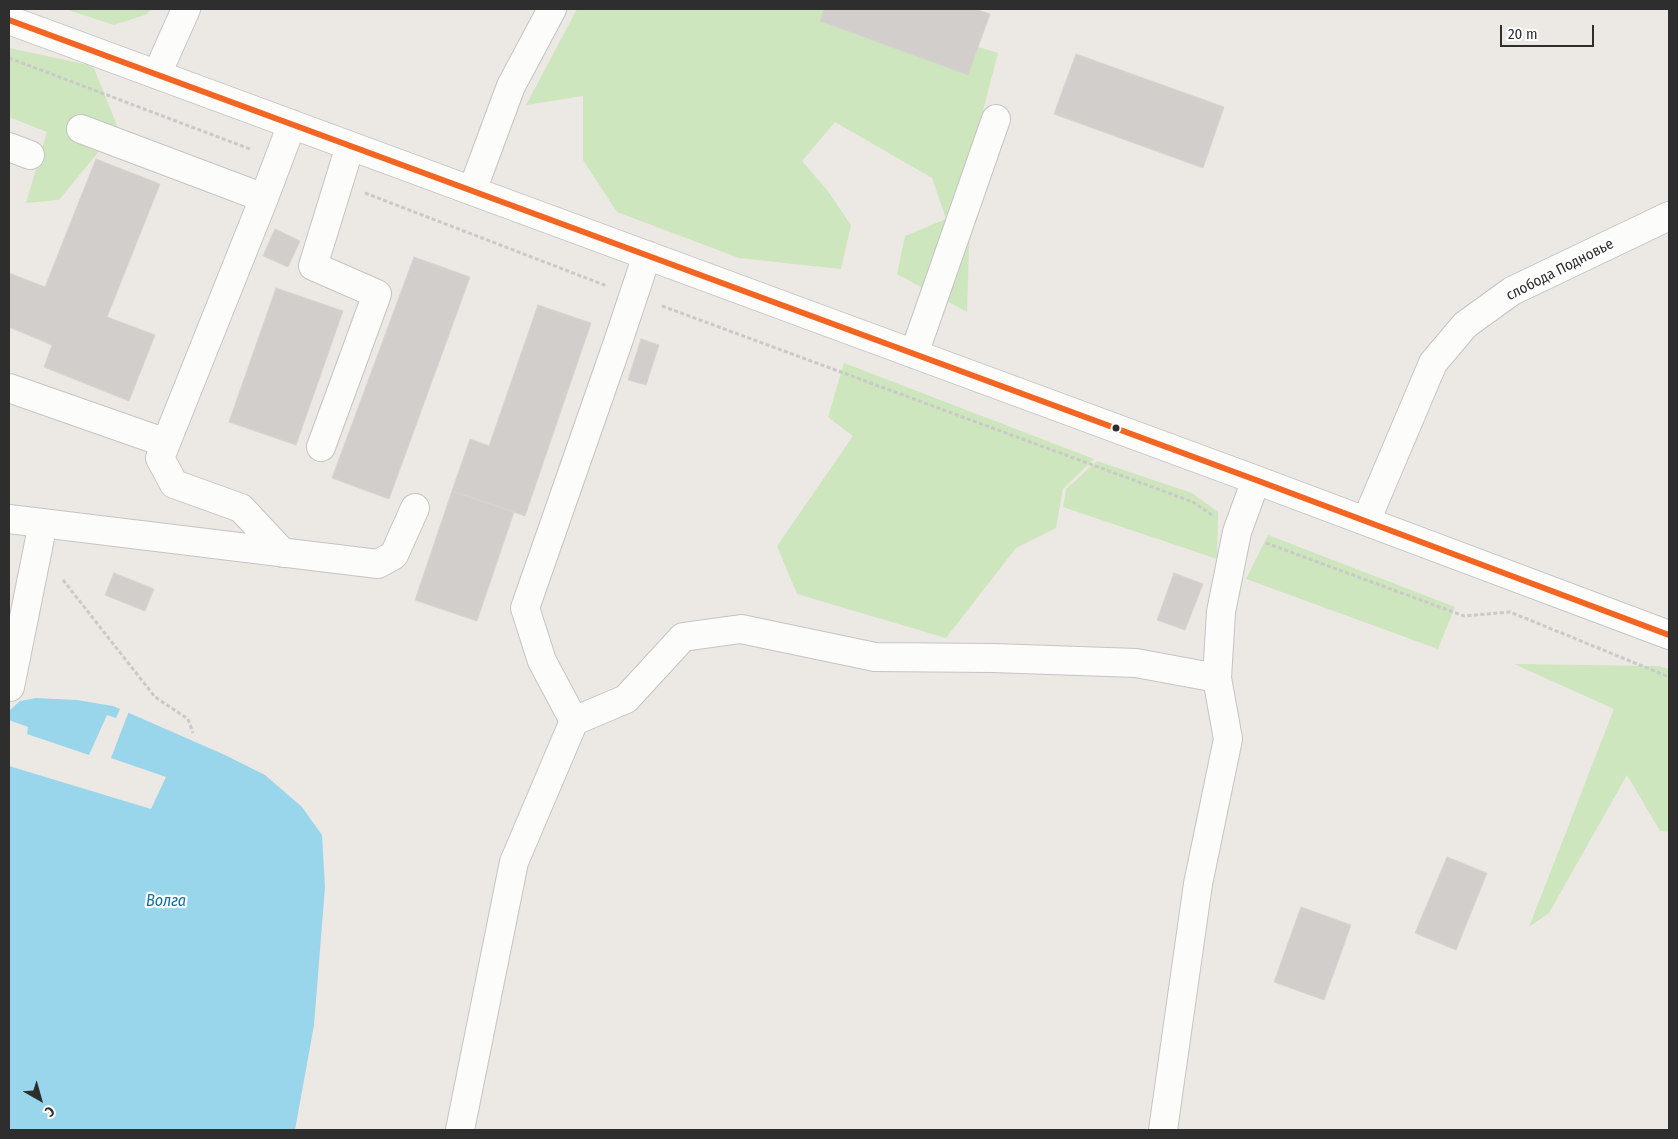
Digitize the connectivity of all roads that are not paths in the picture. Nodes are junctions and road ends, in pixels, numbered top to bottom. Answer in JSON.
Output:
{"nodes":[{"id":1,"x":186,"y":9,"type":"edge"},
{"id":2,"x":552,"y":9,"type":"edge"},
{"id":3,"x":9,"y":20,"type":"edge"},
{"id":4,"x":157,"y":74,"type":"junction"},
{"id":5,"x":996,"y":119,"type":"dead end"},
{"id":6,"x":292,"y":124,"type":"junction"},
{"id":7,"x":81,"y":129,"type":"dead end"},
{"id":8,"x":350,"y":146,"type":"junction"},
{"id":9,"x":472,"y":190,"type":"junction"},
{"id":10,"x":264,"y":198,"type":"junction"},
{"id":11,"x":1669,"y":216,"type":"edge"},
{"id":12,"x":647,"y":255,"type":"junction"},
{"id":13,"x":914,"y":354,"type":"junction"},
{"id":14,"x":9,"y":388,"type":"edge"},
{"id":15,"x":166,"y":443,"type":"junction"},
{"id":16,"x":321,"y":447,"type":"dead end"},
{"id":17,"x":1256,"y":480,"type":"junction"},
{"id":18,"x":415,"y":508,"type":"dead end"},
{"id":19,"x":9,"y":519,"type":"edge"},
{"id":20,"x":1366,"y":521,"type":"junction"},
{"id":21,"x":43,"y":523,"type":"junction"},
{"id":22,"x":282,"y":553,"type":"junction"},
{"id":23,"x":1669,"y":635,"type":"edge"},
{"id":24,"x":1217,"y":678,"type":"junction"},
{"id":25,"x":10,"y":687,"type":"dead end"},
{"id":26,"x":574,"y":721,"type":"junction"},
{"id":27,"x":460,"y":1130,"type":"edge"},
{"id":28,"x":1163,"y":1130,"type":"edge"}],
"edges":[{"from":1,"to":4,"type":"street"},
{"from":2,"to":9,"type":"street"},
{"from":3,"to":4,"type":"street"},
{"from":4,"to":6,"type":"street"},
{"from":5,"to":13,"type":"street"},
{"from":6,"to":8,"type":"street"},
{"from":6,"to":10,"type":"street"},
{"from":7,"to":10,"type":"street"},
{"from":8,"to":9,"type":"street"},
{"from":8,"to":16,"type":"street"},
{"from":9,"to":12,"type":"street"},
{"from":10,"to":15,"type":"street"},
{"from":11,"to":20,"type":"street","name":"слобода Подновье"},
{"from":12,"to":13,"type":"street"},
{"from":12,"to":26,"type":"street"},
{"from":13,"to":17,"type":"street"},
{"from":14,"to":15,"type":"street"},
{"from":15,"to":22,"type":"street"},
{"from":17,"to":20,"type":"street"},
{"from":17,"to":24,"type":"street"},
{"from":18,"to":22,"type":"street"},
{"from":19,"to":21,"type":"street"},
{"from":20,"to":23,"type":"street"},
{"from":21,"to":22,"type":"street"},
{"from":21,"to":25,"type":"street"},
{"from":24,"to":26,"type":"street"},
{"from":24,"to":28,"type":"street"},
{"from":26,"to":27,"type":"street"}]}
